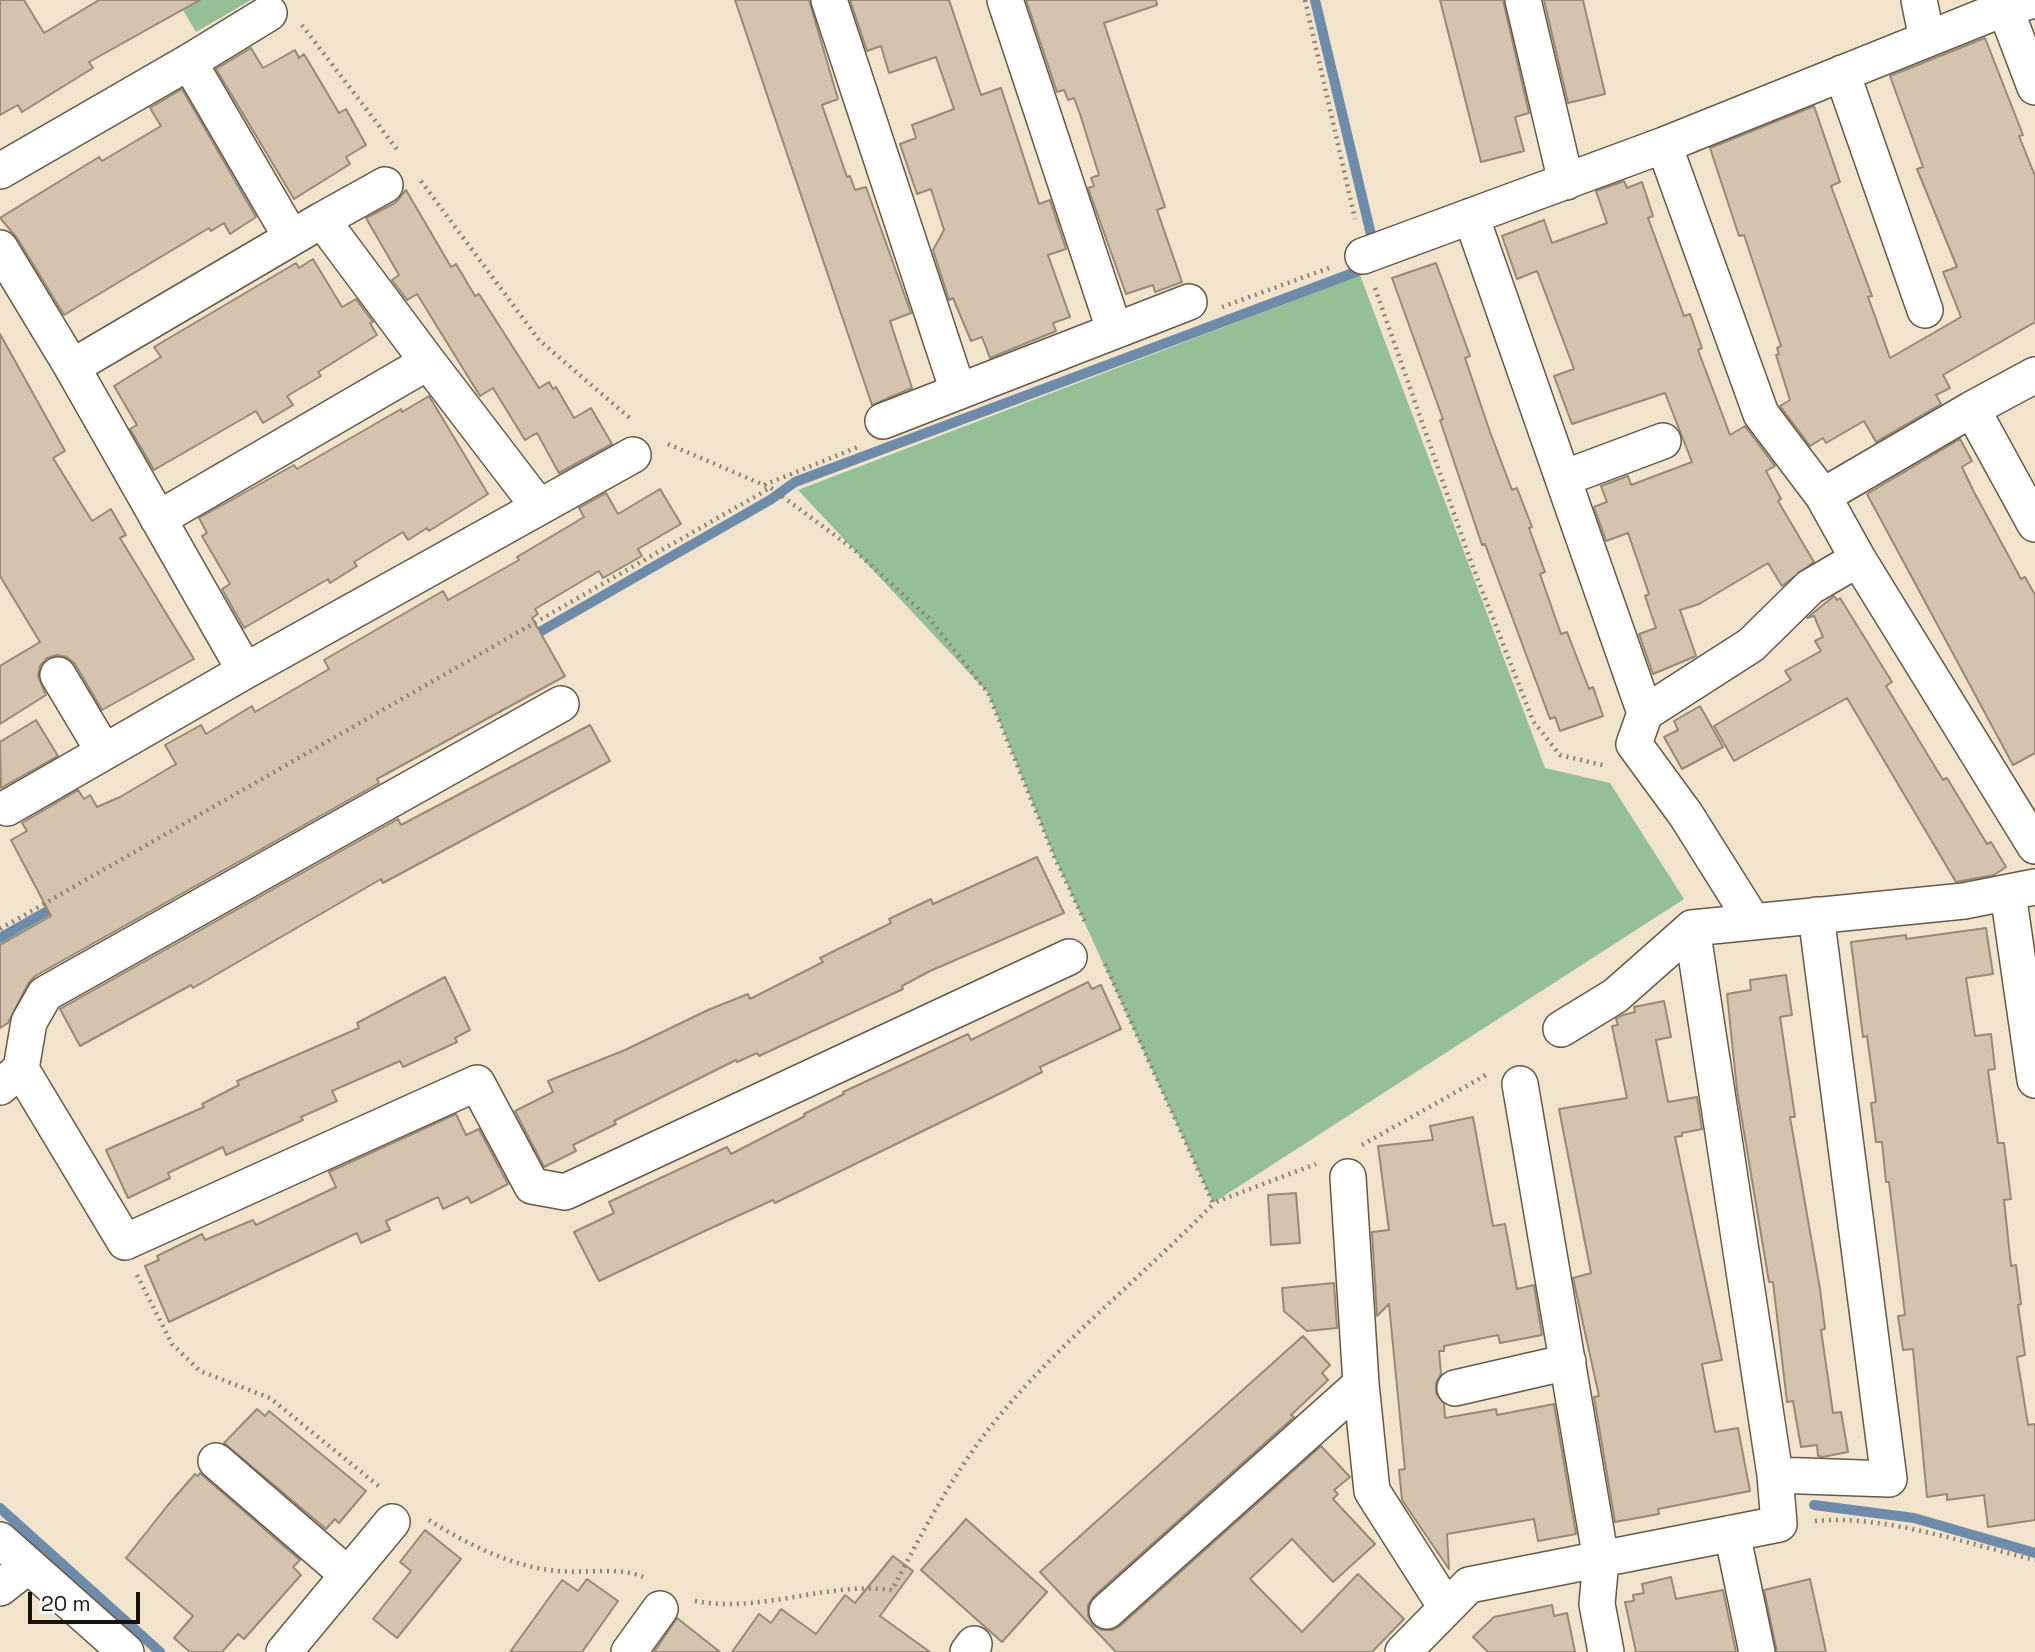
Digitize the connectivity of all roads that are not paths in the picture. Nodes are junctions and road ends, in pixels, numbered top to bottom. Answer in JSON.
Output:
{"nodes":[{"id":1,"x":829,"y":0,"type":"edge"},
{"id":2,"x":1005,"y":0,"type":"edge"},
{"id":3,"x":1523,"y":0,"type":"edge"},
{"id":4,"x":1919,"y":0,"type":"edge"},
{"id":5,"x":2020,"y":4,"type":"edge"},
{"id":6,"x":283,"y":15,"type":"road end"},
{"id":7,"x":1927,"y":39,"type":"junction"},
{"id":8,"x":189,"y":62,"type":"junction"},
{"id":9,"x":1842,"y":73,"type":"junction"},
{"id":10,"x":2035,"y":87,"type":"edge"},
{"id":11,"x":1664,"y":145,"type":"junction"},
{"id":12,"x":393,"y":170,"type":"road end"},
{"id":13,"x":0,"y":171,"type":"edge"},
{"id":14,"x":1566,"y":182,"type":"junction"},
{"id":15,"x":1471,"y":216,"type":"junction"},
{"id":16,"x":322,"y":220,"type":"junction"},
{"id":17,"x":291,"y":237,"type":"junction"},
{"id":18,"x":0,"y":248,"type":"edge"},
{"id":19,"x":1363,"y":256,"type":"road end"},
{"id":20,"x":1189,"y":302,"type":"dead end"},
{"id":21,"x":1925,"y":310,"type":"dead end"},
{"id":22,"x":1114,"y":329,"type":"junction"},
{"id":23,"x":428,"y":362,"type":"junction"},
{"id":24,"x":72,"y":367,"type":"junction"},
{"id":25,"x":2035,"y":375,"type":"edge"},
{"id":26,"x":958,"y":391,"type":"junction"},
{"id":27,"x":1972,"y":409,"type":"junction"},
{"id":28,"x":883,"y":421,"type":"dead end"},
{"id":29,"x":1663,"y":441,"type":"dead end"},
{"id":30,"x":637,"y":442,"type":"road end"},
{"id":31,"x":1564,"y":478,"type":"junction"},
{"id":32,"x":1823,"y":496,"type":"junction"},
{"id":33,"x":539,"y":508,"type":"junction"},
{"id":34,"x":159,"y":519,"type":"junction"},
{"id":35,"x":2035,"y":524,"type":"edge"},
{"id":36,"x":1858,"y":559,"type":"junction"},
{"id":37,"x":245,"y":671,"type":"junction"},
{"id":38,"x":58,"y":675,"type":"dead end"},
{"id":39,"x":561,"y":704,"type":"dead end"},
{"id":40,"x":1645,"y":713,"type":"junction"},
{"id":41,"x":104,"y":752,"type":"junction"},
{"id":42,"x":7,"y":808,"type":"dead end"},
{"id":43,"x":2035,"y":846,"type":"edge"},
{"id":44,"x":2022,"y":890,"type":"edge"},
{"id":45,"x":1816,"y":915,"type":"junction"},
{"id":46,"x":1752,"y":920,"type":"junction"},
{"id":47,"x":1692,"y":928,"type":"junction"},
{"id":48,"x":1069,"y":957,"type":"dead end"},
{"id":49,"x":1561,"y":1029,"type":"dead end"},
{"id":50,"x":11,"y":1078,"type":"edge"},
{"id":51,"x":1506,"y":1078,"type":"road end"},
{"id":52,"x":2035,"y":1080,"type":"edge"},
{"id":53,"x":1342,"y":1163,"type":"road end"},
{"id":54,"x":1569,"y":1362,"type":"junction"},
{"id":55,"x":1361,"y":1384,"type":"junction"},
{"id":56,"x":1455,"y":1388,"type":"dead end"},
{"id":57,"x":216,"y":1461,"type":"dead end"},
{"id":58,"x":1776,"y":1475,"type":"junction"},
{"id":59,"x":401,"y":1511,"type":"road end"},
{"id":60,"x":1732,"y":1533,"type":"junction"},
{"id":61,"x":0,"y":1540,"type":"edge"},
{"id":62,"x":1601,"y":1560,"type":"junction"},
{"id":63,"x":28,"y":1566,"type":"junction"},
{"id":64,"x":348,"y":1575,"type":"junction"},
{"id":65,"x":0,"y":1588,"type":"edge"},
{"id":66,"x":665,"y":1595,"type":"road end"},
{"id":67,"x":1446,"y":1607,"type":"junction"},
{"id":68,"x":1107,"y":1611,"type":"dead end"},
{"id":69,"x":126,"y":1652,"type":"edge"},
{"id":70,"x":284,"y":1652,"type":"edge"},
{"id":71,"x":629,"y":1652,"type":"edge"},
{"id":72,"x":1403,"y":1652,"type":"edge"},
{"id":73,"x":1606,"y":1652,"type":"edge"},
{"id":74,"x":1757,"y":1652,"type":"edge"}],
"edges":[{"from":1,"to":26,"type":"street"},
{"from":2,"to":22,"type":"street"},
{"from":3,"to":14,"type":"street"},
{"from":4,"to":7,"type":"street"},
{"from":5,"to":7,"type":"street"},
{"from":5,"to":10,"type":"street"},
{"from":6,"to":8,"type":"street"},
{"from":7,"to":9,"type":"street"},
{"from":8,"to":13,"type":"street"},
{"from":8,"to":17,"type":"street"},
{"from":9,"to":11,"type":"street"},
{"from":9,"to":21,"type":"street"},
{"from":11,"to":14,"type":"street"},
{"from":11,"to":32,"type":"street"},
{"from":12,"to":16,"type":"street"},
{"from":14,"to":15,"type":"street"},
{"from":15,"to":19,"type":"street"},
{"from":15,"to":31,"type":"street"},
{"from":16,"to":17,"type":"street"},
{"from":16,"to":23,"type":"street"},
{"from":17,"to":24,"type":"street"},
{"from":18,"to":24,"type":"street"},
{"from":20,"to":22,"type":"street"},
{"from":22,"to":26,"type":"street"},
{"from":23,"to":33,"type":"street"},
{"from":23,"to":34,"type":"street"},
{"from":24,"to":34,"type":"street"},
{"from":25,"to":27,"type":"street"},
{"from":26,"to":28,"type":"street"},
{"from":27,"to":32,"type":"street"},
{"from":27,"to":35,"type":"street"},
{"from":29,"to":31,"type":"street"},
{"from":30,"to":33,"type":"street"},
{"from":31,"to":40,"type":"street"},
{"from":32,"to":36,"type":"street"},
{"from":33,"to":37,"type":"street"},
{"from":34,"to":37,"type":"street"},
{"from":36,"to":40,"type":"street"},
{"from":36,"to":43,"type":"street"},
{"from":37,"to":41,"type":"street"},
{"from":38,"to":41,"type":"street"},
{"from":39,"to":50,"type":"street"},
{"from":40,"to":46,"type":"street"},
{"from":41,"to":42,"type":"street"},
{"from":44,"to":45,"type":"street"},
{"from":44,"to":52,"type":"street"},
{"from":45,"to":46,"type":"street"},
{"from":45,"to":58,"type":"street"},
{"from":46,"to":47,"type":"street"},
{"from":47,"to":49,"type":"street"},
{"from":47,"to":58,"type":"street"},
{"from":48,"to":50,"type":"street"},
{"from":51,"to":54,"type":"street"},
{"from":53,"to":55,"type":"street"},
{"from":54,"to":56,"type":"street"},
{"from":54,"to":62,"type":"street"},
{"from":55,"to":67,"type":"street"},
{"from":55,"to":68,"type":"street"},
{"from":57,"to":64,"type":"street"},
{"from":58,"to":60,"type":"street"},
{"from":59,"to":64,"type":"street"},
{"from":60,"to":62,"type":"street"},
{"from":60,"to":74,"type":"street"},
{"from":61,"to":63,"type":"street"},
{"from":62,"to":67,"type":"street"},
{"from":62,"to":73,"type":"street"},
{"from":63,"to":65,"type":"street"},
{"from":63,"to":69,"type":"street"},
{"from":64,"to":70,"type":"street"},
{"from":66,"to":71,"type":"street"},
{"from":67,"to":72,"type":"street"}]}
